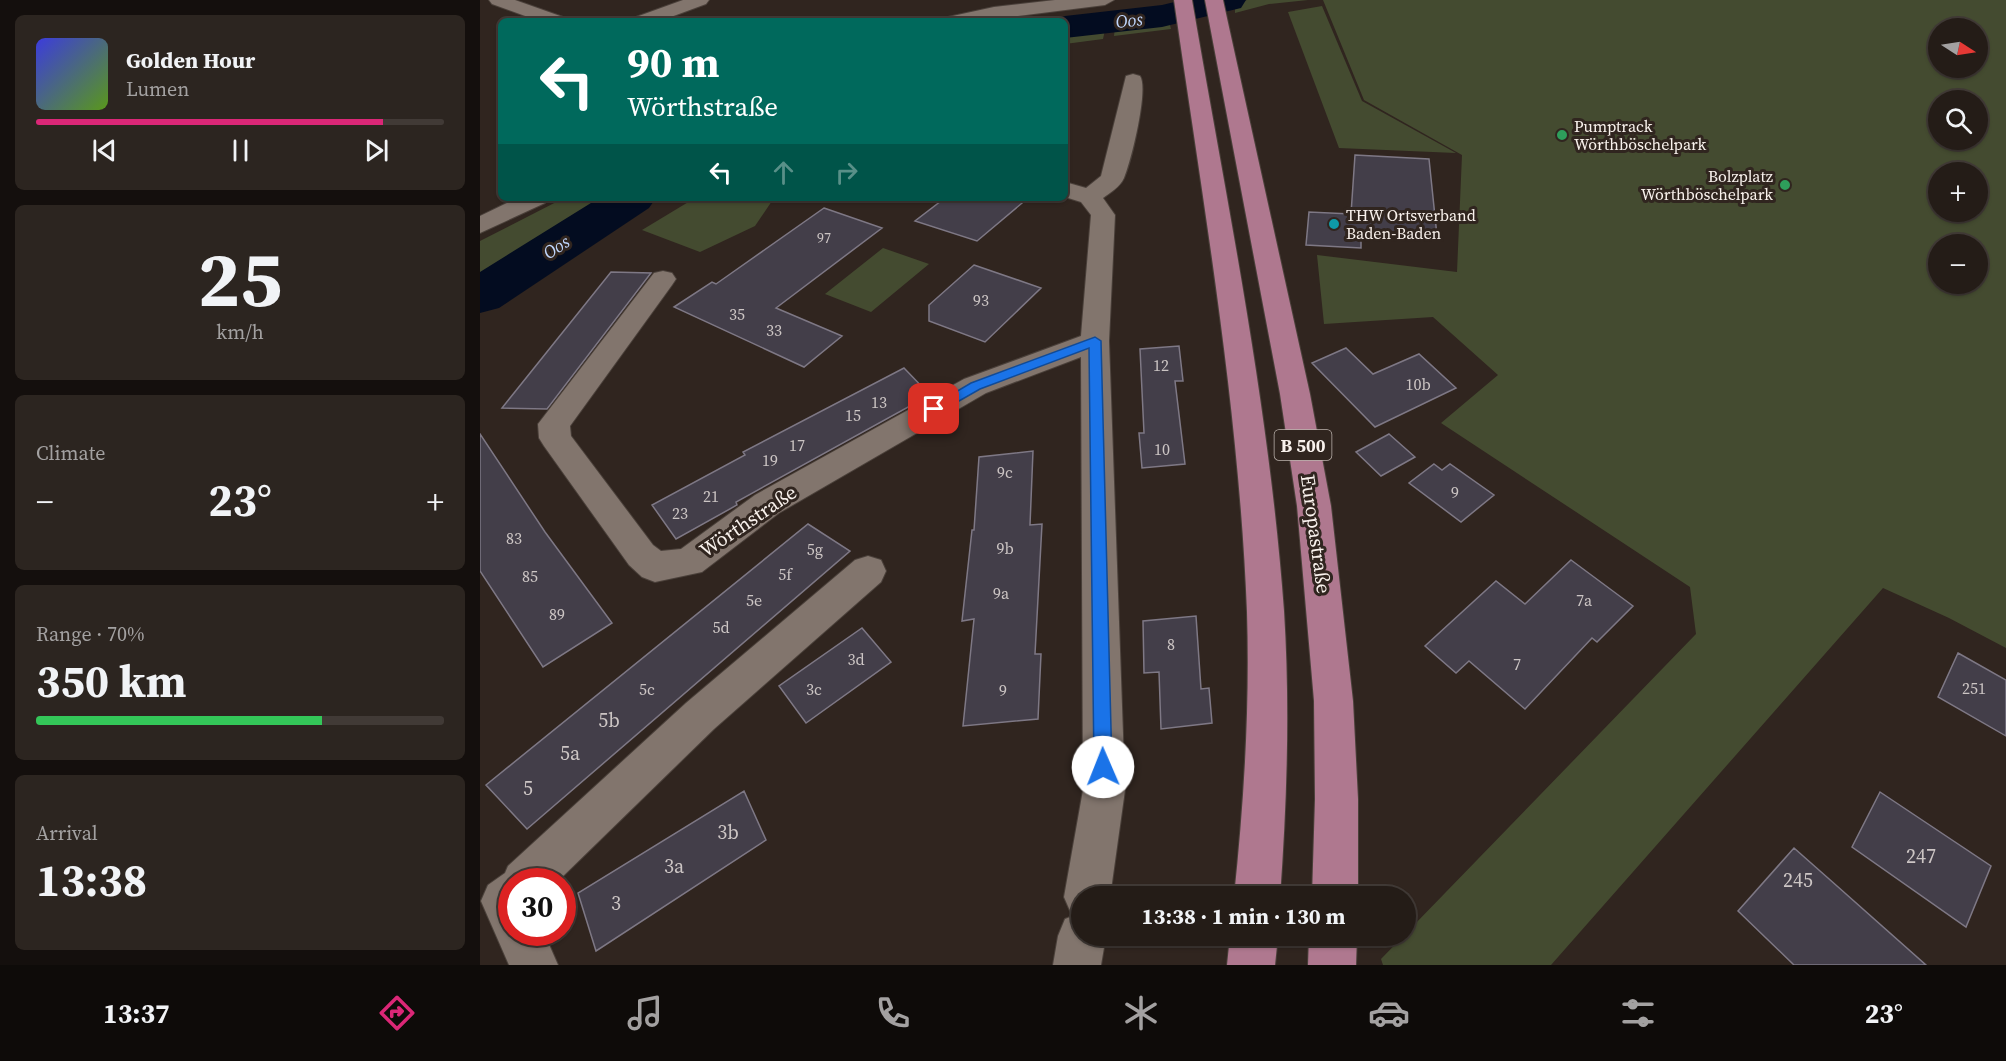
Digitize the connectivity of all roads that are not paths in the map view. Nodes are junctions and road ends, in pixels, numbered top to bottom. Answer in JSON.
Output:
{"nodes":[{"id":1,"x":498,"y":0,"type":"edge"},
{"id":2,"x":700,"y":0,"type":"edge"},
{"id":3,"x":1105,"y":0,"type":"edge"},
{"id":4,"x":1183,"y":0,"type":"edge"},
{"id":5,"x":1214,"y":0,"type":"edge"},
{"id":6,"x":1059,"y":6,"type":"junction"},
{"id":7,"x":548,"y":18,"type":"edge"},
{"id":8,"x":652,"y":18,"type":"edge"},
{"id":9,"x":968,"y":18,"type":"edge"},
{"id":10,"x":997,"y":18,"type":"edge"},
{"id":11,"x":1133,"y":80,"type":"dead end"},
{"id":12,"x":1077,"y":193,"type":"edge"},
{"id":13,"x":530,"y":201,"type":"edge"},
{"id":14,"x":480,"y":226,"type":"edge"},
{"id":15,"x":663,"y":279,"type":"dead end"},
{"id":16,"x":1095,"y":341,"type":"junction"},
{"id":17,"x":868,"y":571,"type":"dead end"},
{"id":18,"x":539,"y":868,"type":"edge"},
{"id":19,"x":1090,"y":886,"type":"edge"},
{"id":20,"x":1258,"y":886,"type":"edge"},
{"id":21,"x":1335,"y":886,"type":"edge"},
{"id":22,"x":525,"y":946,"type":"edge"},
{"id":23,"x":1080,"y":946,"type":"edge"},
{"id":24,"x":1253,"y":946,"type":"edge"},
{"id":25,"x":1333,"y":946,"type":"edge"},
{"id":26,"x":534,"y":965,"type":"edge"},
{"id":27,"x":1077,"y":965,"type":"edge"},
{"id":28,"x":1251,"y":965,"type":"edge"},
{"id":29,"x":1332,"y":965,"type":"edge"}],
"edges":[{"from":1,"to":7,"type":"street"},
{"from":2,"to":8,"type":"street"},
{"from":3,"to":6,"type":"street"},
{"from":4,"to":20,"type":"main road","number":"B 500"},
{"from":5,"to":21,"type":"main road","name":"Europastraße","number":"B 500"},
{"from":6,"to":9,"type":"street"},
{"from":6,"to":10,"type":"street"},
{"from":11,"to":12,"type":"street"},
{"from":12,"to":16,"type":"street"},
{"from":13,"to":14,"type":"street"},
{"from":15,"to":16,"type":"street","name":"Wörthstraße"},
{"from":16,"to":19,"type":"street"},
{"from":17,"to":18,"type":"street"},
{"from":22,"to":26,"type":"street"},
{"from":23,"to":27,"type":"street"},
{"from":24,"to":28,"type":"main road"},
{"from":25,"to":29,"type":"main road"}]}
